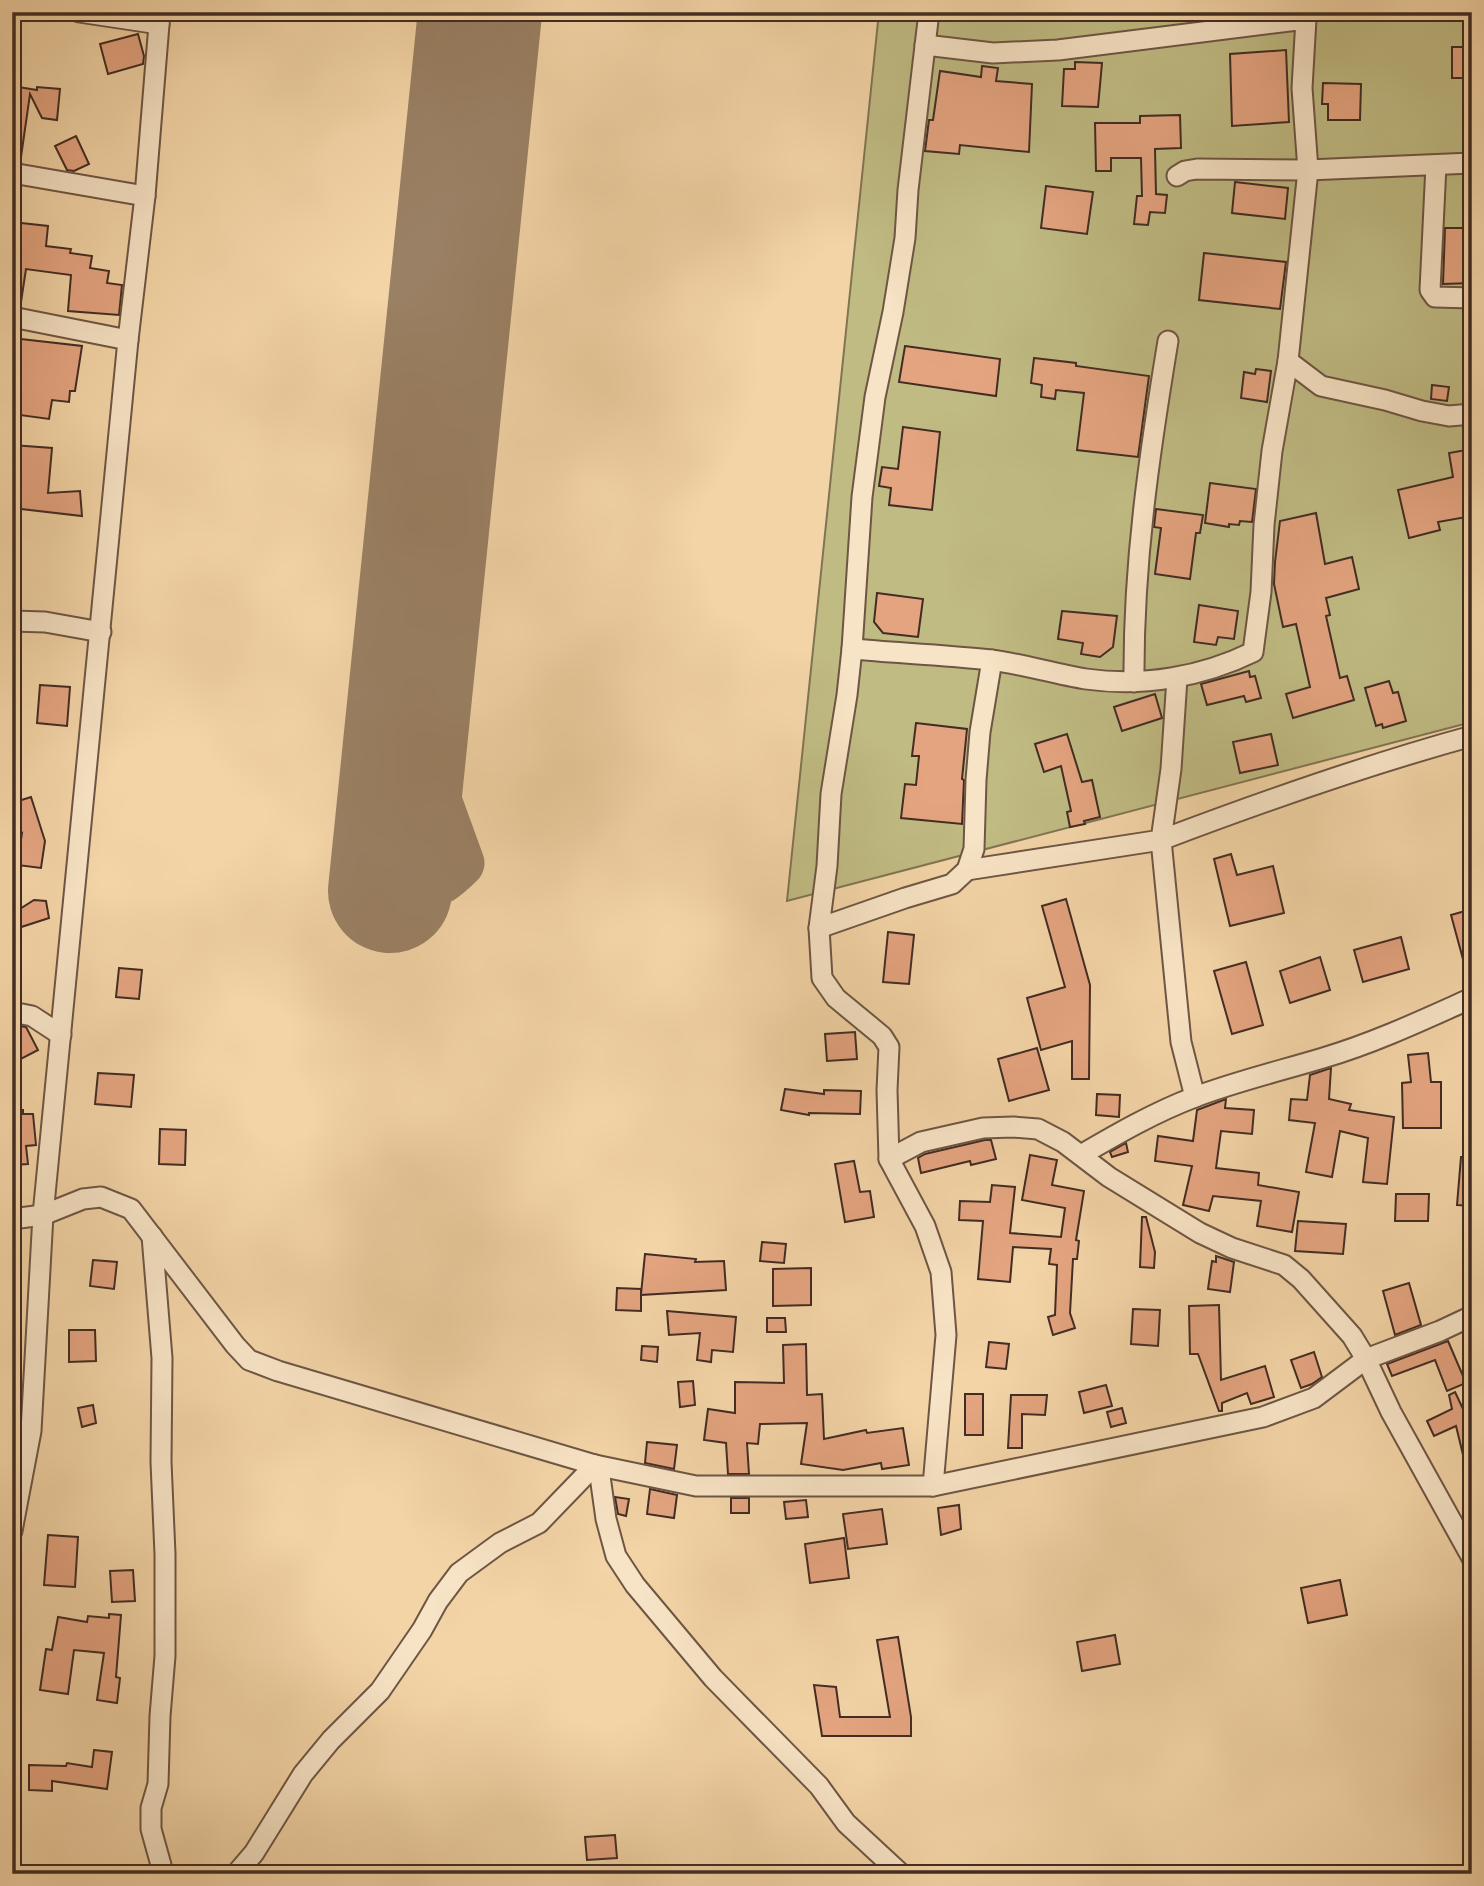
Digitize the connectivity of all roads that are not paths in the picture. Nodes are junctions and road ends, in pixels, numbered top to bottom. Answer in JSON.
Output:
{"nodes":[{"id":1,"x":79,"y":12,"type":"edge"},
{"id":2,"x":929,"y":12,"type":"edge"},
{"id":3,"x":160,"y":18,"type":"edge"},
{"id":4,"x":925,"y":45,"type":"junction"},
{"id":5,"x":1472,"y":163,"type":"edge"},
{"id":6,"x":1436,"y":165,"type":"junction"},
{"id":7,"x":1308,"y":170,"type":"junction"},
{"id":8,"x":12,"y":173,"type":"edge"},
{"id":9,"x":1177,"y":176,"type":"dead end"},
{"id":10,"x":145,"y":196,"type":"junction"},
{"id":11,"x":1472,"y":298,"type":"edge"},
{"id":12,"x":12,"y":317,"type":"edge"},
{"id":13,"x":128,"y":340,"type":"junction"},
{"id":14,"x":1168,"y":341,"type":"dead end"},
{"id":15,"x":1289,"y":361,"type":"junction"},
{"id":16,"x":1472,"y":414,"type":"edge"},
{"id":17,"x":12,"y":621,"type":"edge"},
{"id":18,"x":101,"y":632,"type":"junction"},
{"id":19,"x":852,"y":649,"type":"junction"},
{"id":20,"x":992,"y":660,"type":"junction"},
{"id":21,"x":1177,"y":678,"type":"junction"},
{"id":22,"x":1134,"y":682,"type":"junction"},
{"id":23,"x":1472,"y":736,"type":"edge"},
{"id":24,"x":1161,"y":840,"type":"junction"},
{"id":25,"x":967,"y":870,"type":"junction"},
{"id":26,"x":819,"y":928,"type":"junction"},
{"id":27,"x":1472,"y":998,"type":"edge"},
{"id":28,"x":12,"y":1012,"type":"edge"},
{"id":29,"x":61,"y":1035,"type":"junction"},
{"id":30,"x":1195,"y":1097,"type":"junction"},
{"id":31,"x":1081,"y":1156,"type":"junction"},
{"id":32,"x":889,"y":1159,"type":"junction"},
{"id":33,"x":43,"y":1215,"type":"junction"},
{"id":34,"x":12,"y":1219,"type":"edge"},
{"id":35,"x":152,"y":1235,"type":"junction"},
{"id":36,"x":1472,"y":1316,"type":"edge"},
{"id":37,"x":1366,"y":1359,"type":"junction"},
{"id":38,"x":595,"y":1465,"type":"junction"},
{"id":39,"x":933,"y":1486,"type":"junction"},
{"id":40,"x":12,"y":1531,"type":"edge"},
{"id":41,"x":1472,"y":1558,"type":"edge"},
{"id":42,"x":160,"y":1874,"type":"edge"},
{"id":43,"x":236,"y":1874,"type":"edge"},
{"id":44,"x":901,"y":1874,"type":"edge"}],
"edges":[{"from":1,"to":3,"type":"street"},
{"from":2,"to":4,"type":"street"},
{"from":3,"to":10,"type":"street"},
{"from":4,"to":7,"type":"street"},
{"from":4,"to":19,"type":"street"},
{"from":5,"to":6,"type":"street"},
{"from":6,"to":7,"type":"street"},
{"from":6,"to":11,"type":"street"},
{"from":7,"to":9,"type":"street"},
{"from":7,"to":15,"type":"street"},
{"from":8,"to":10,"type":"street"},
{"from":10,"to":13,"type":"street"},
{"from":12,"to":13,"type":"street"},
{"from":13,"to":18,"type":"street"},
{"from":14,"to":22,"type":"street"},
{"from":15,"to":16,"type":"street"},
{"from":15,"to":21,"type":"street"},
{"from":17,"to":18,"type":"street"},
{"from":18,"to":29,"type":"street"},
{"from":19,"to":20,"type":"street"},
{"from":19,"to":26,"type":"street"},
{"from":20,"to":22,"type":"street"},
{"from":20,"to":25,"type":"street"},
{"from":21,"to":22,"type":"street"},
{"from":21,"to":24,"type":"street"},
{"from":23,"to":24,"type":"street"},
{"from":24,"to":25,"type":"street"},
{"from":24,"to":30,"type":"street"},
{"from":25,"to":26,"type":"street"},
{"from":26,"to":32,"type":"street"},
{"from":27,"to":30,"type":"street"},
{"from":28,"to":29,"type":"street"},
{"from":29,"to":33,"type":"street"},
{"from":30,"to":31,"type":"street"},
{"from":31,"to":32,"type":"street"},
{"from":31,"to":37,"type":"street"},
{"from":32,"to":39,"type":"street"},
{"from":33,"to":34,"type":"street"},
{"from":33,"to":35,"type":"street"},
{"from":33,"to":40,"type":"street"},
{"from":35,"to":38,"type":"street"},
{"from":35,"to":42,"type":"street"},
{"from":36,"to":37,"type":"street"},
{"from":37,"to":39,"type":"street"},
{"from":37,"to":41,"type":"street"},
{"from":38,"to":39,"type":"street"},
{"from":38,"to":43,"type":"street"},
{"from":38,"to":44,"type":"street"}]}
